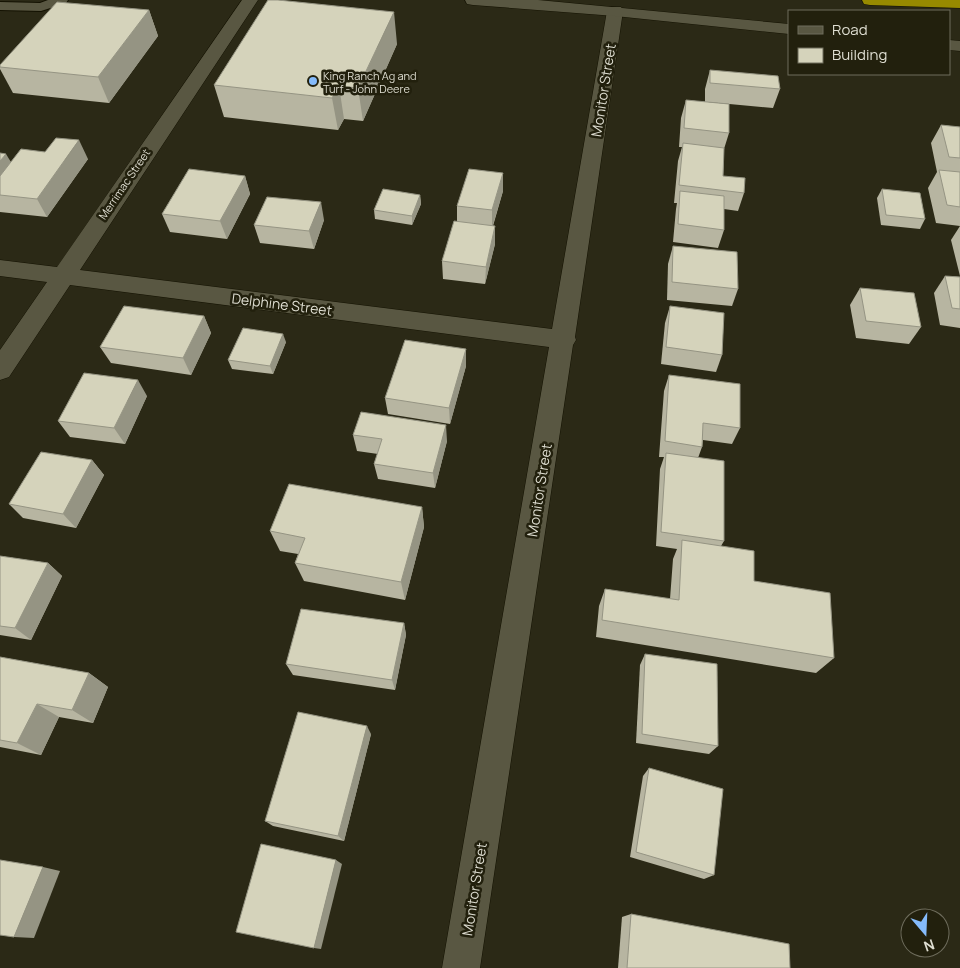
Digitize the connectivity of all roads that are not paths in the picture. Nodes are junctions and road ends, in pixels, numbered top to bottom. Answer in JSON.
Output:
{"nodes":[{"id":1,"x":61,"y":0,"type":"edge"},
{"id":2,"x":250,"y":0,"type":"edge"},
{"id":3,"x":473,"y":0,"type":"edge"},
{"id":4,"x":870,"y":0,"type":"edge"},
{"id":5,"x":949,"y":0,"type":"edge"},
{"id":6,"x":960,"y":2,"type":"edge"},
{"id":7,"x":0,"y":6,"type":"edge"},
{"id":8,"x":615,"y":11,"type":"junction"},
{"id":9,"x":788,"y":28,"type":"edge"},
{"id":10,"x":0,"y":268,"type":"edge"},
{"id":11,"x":62,"y":276,"type":"junction"},
{"id":12,"x":564,"y":340,"type":"junction"},
{"id":13,"x":0,"y":370,"type":"edge"},
{"id":14,"x":461,"y":968,"type":"edge"}],
"edges":[{"from":1,"to":7,"type":"lane"},
{"from":2,"to":11,"type":"street","name":"Merrimac Street"},
{"from":3,"to":8,"type":"street"},
{"from":4,"to":6,"type":"highway"},
{"from":5,"to":6,"type":"highway"},
{"from":8,"to":9,"type":"street"},
{"from":8,"to":12,"type":"street","name":"Monitor Street"},
{"from":10,"to":11,"type":"street","name":"Delphine Street"},
{"from":11,"to":12,"type":"street","name":"Delphine Street"},
{"from":11,"to":13,"type":"street","name":"Merrimac Street"},
{"from":12,"to":14,"type":"street","name":"Monitor Street"}]}
